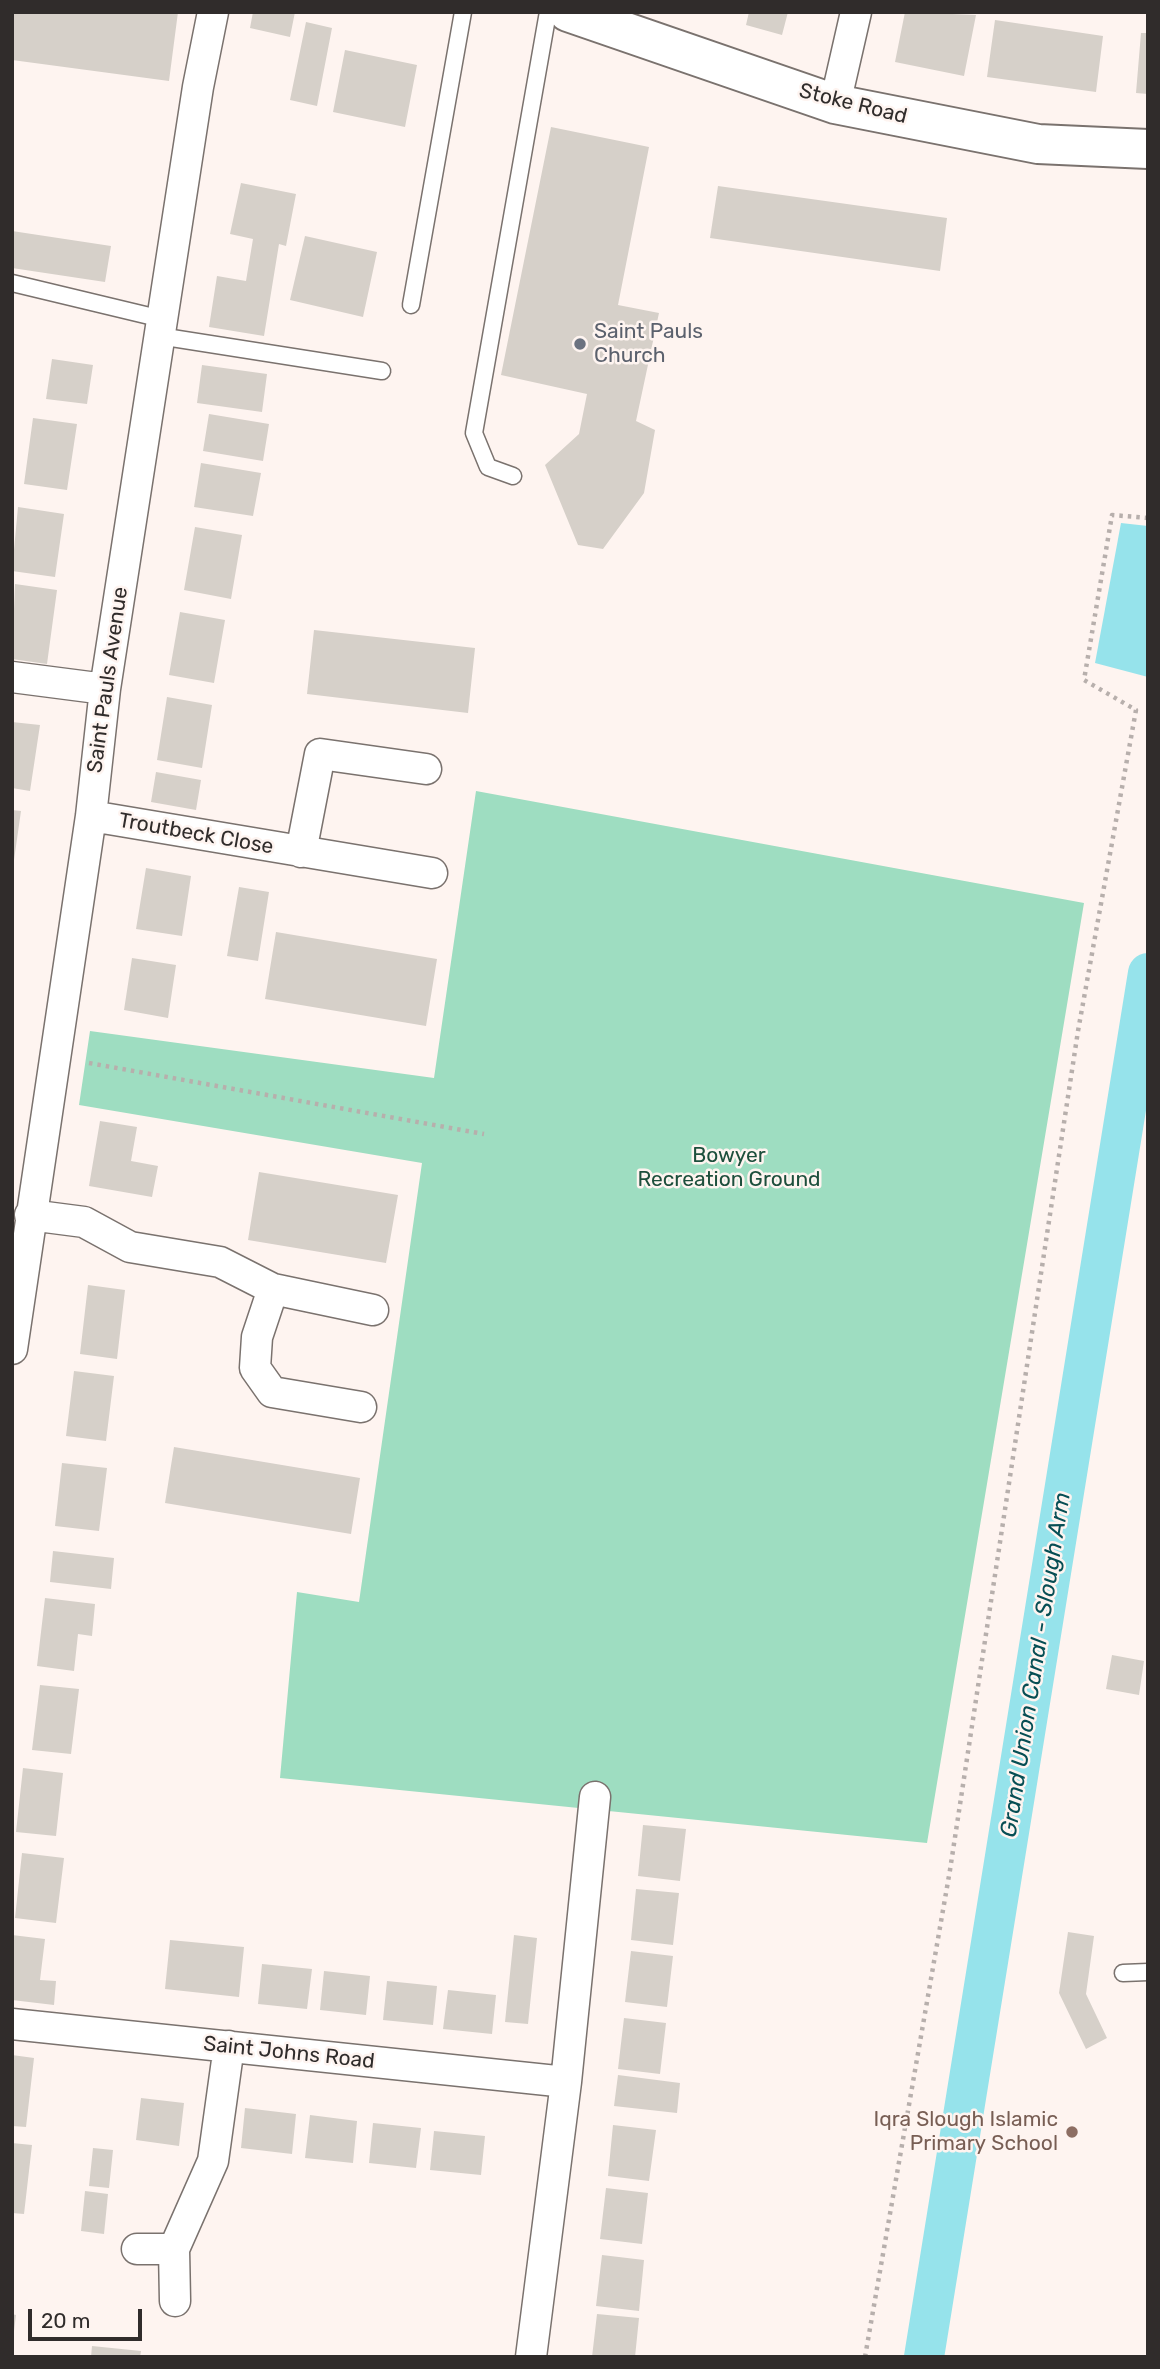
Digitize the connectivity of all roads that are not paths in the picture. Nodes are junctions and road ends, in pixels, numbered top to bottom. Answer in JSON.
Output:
{"nodes":[{"id":1,"x":213,"y":12,"type":"edge"},
{"id":2,"x":463,"y":12,"type":"edge"},
{"id":3,"x":548,"y":12,"type":"edge"},
{"id":4,"x":568,"y":12,"type":"edge"},
{"id":5,"x":856,"y":12,"type":"edge"},
{"id":6,"x":835,"y":104,"type":"junction"},
{"id":7,"x":1148,"y":149,"type":"edge"},
{"id":8,"x":12,"y":283,"type":"edge"},
{"id":9,"x":411,"y":306,"type":"dead end"},
{"id":10,"x":161,"y":328,"type":"junction"},
{"id":11,"x":382,"y":371,"type":"dead end"},
{"id":12,"x":513,"y":476,"type":"dead end"},
{"id":13,"x":12,"y":677,"type":"edge"},
{"id":14,"x":105,"y":689,"type":"junction"},
{"id":15,"x":426,"y":769,"type":"dead end"},
{"id":16,"x":91,"y":816,"type":"junction"},
{"id":17,"x":301,"y":852,"type":"junction"},
{"id":18,"x":432,"y":873,"type":"dead end"},
{"id":19,"x":30,"y":1214,"type":"junction"},
{"id":20,"x":273,"y":1289,"type":"junction"},
{"id":21,"x":373,"y":1310,"type":"dead end"},
{"id":22,"x":12,"y":1349,"type":"edge"},
{"id":23,"x":361,"y":1407,"type":"dead end"},
{"id":24,"x":595,"y":1797,"type":"dead end"},
{"id":25,"x":1148,"y":1972,"type":"edge"},
{"id":26,"x":1123,"y":1973,"type":"dead end"},
{"id":27,"x":12,"y":2024,"type":"edge"},
{"id":28,"x":229,"y":2046,"type":"junction"},
{"id":29,"x":566,"y":2082,"type":"junction"},
{"id":30,"x":137,"y":2249,"type":"dead end"},
{"id":31,"x":174,"y":2249,"type":"junction"},
{"id":32,"x":174,"y":2301,"type":"dead end"},
{"id":33,"x":531,"y":2357,"type":"edge"}],
"edges":[{"from":1,"to":10,"type":"street","name":"Saint Pauls Avenue"},
{"from":2,"to":9,"type":"lane"},
{"from":3,"to":12,"type":"lane"},
{"from":4,"to":6,"type":"main road","name":"Stoke Road"},
{"from":5,"to":6,"type":"street"},
{"from":6,"to":7,"type":"main road","name":"Stoke Road"},
{"from":8,"to":10,"type":"lane"},
{"from":10,"to":11,"type":"lane"},
{"from":10,"to":14,"type":"street","name":"Saint Pauls Avenue"},
{"from":13,"to":14,"type":"street"},
{"from":14,"to":16,"type":"street","name":"Saint Pauls Avenue"},
{"from":15,"to":17,"type":"street","name":"Troutbeck Close"},
{"from":16,"to":17,"type":"street","name":"Troutbeck Close"},
{"from":16,"to":19,"type":"street","name":"Saint Pauls Avenue"},
{"from":17,"to":18,"type":"street","name":"Troutbeck Close"},
{"from":19,"to":20,"type":"street"},
{"from":19,"to":22,"type":"street","name":"Saint Pauls Avenue"},
{"from":20,"to":21,"type":"street"},
{"from":20,"to":23,"type":"street"},
{"from":24,"to":29,"type":"street"},
{"from":25,"to":26,"type":"lane"},
{"from":27,"to":28,"type":"street","name":"Saint Johns Road"},
{"from":28,"to":29,"type":"street","name":"Saint Johns Road"},
{"from":28,"to":31,"type":"street"},
{"from":29,"to":33,"type":"street"},
{"from":30,"to":31,"type":"street"},
{"from":31,"to":32,"type":"street"}]}
